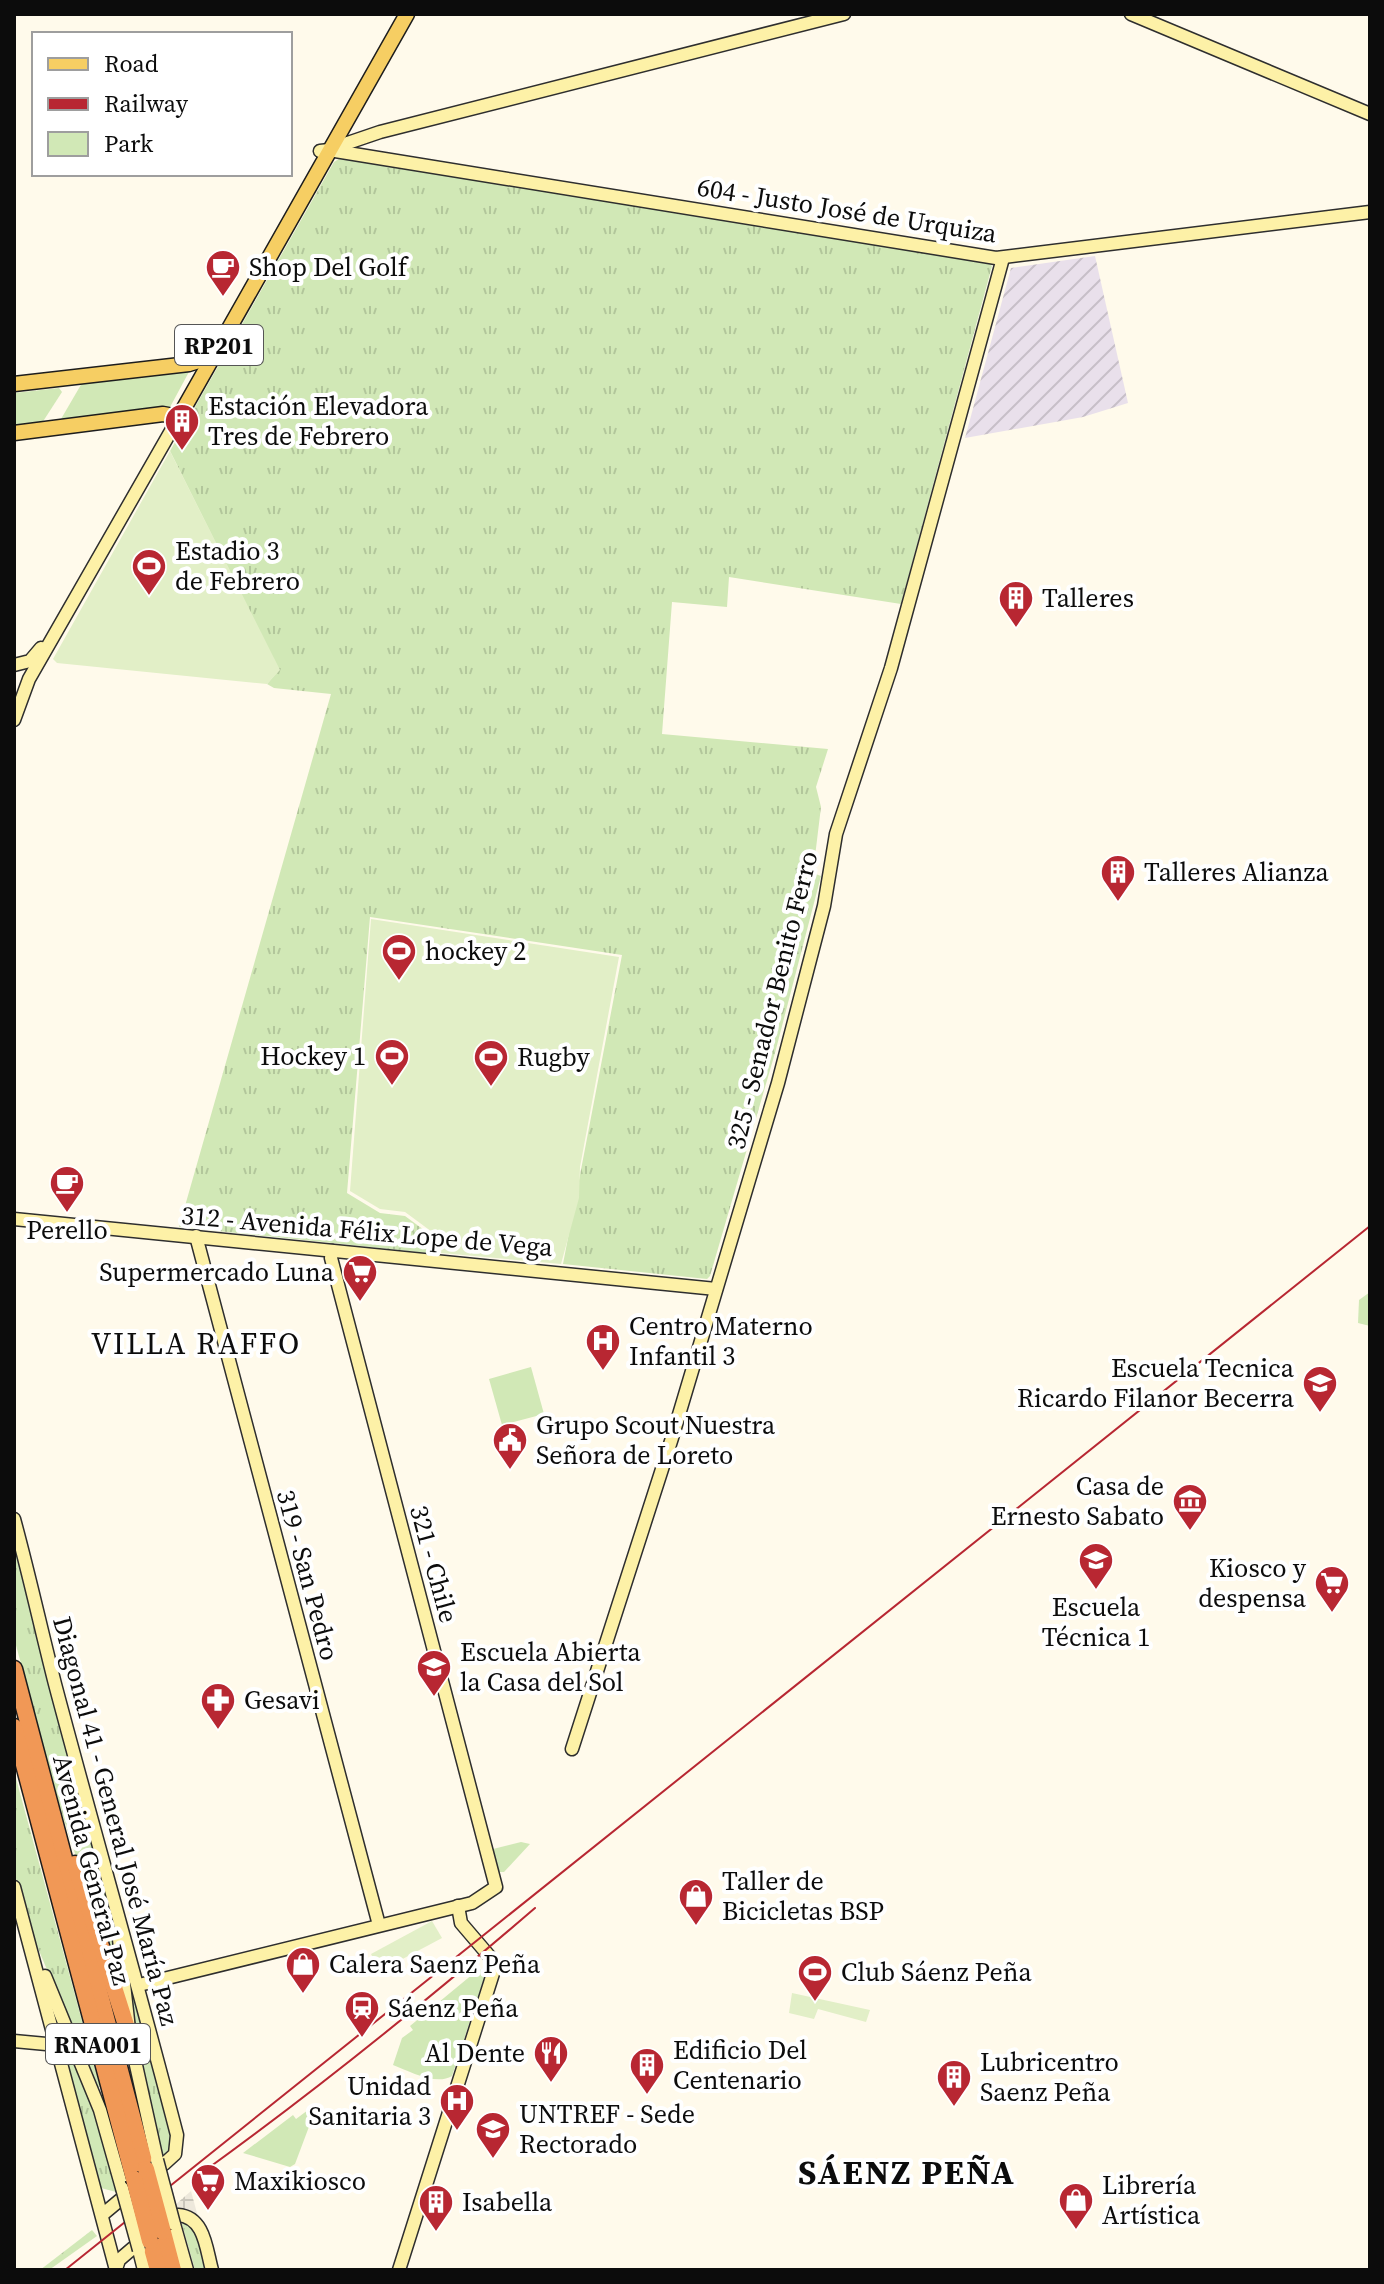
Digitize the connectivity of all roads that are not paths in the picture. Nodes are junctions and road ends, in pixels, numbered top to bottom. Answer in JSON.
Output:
{"nodes":[{"id":1,"x":399,"y":14,"type":"edge"},
{"id":2,"x":407,"y":14,"type":"edge"},
{"id":3,"x":844,"y":14,"type":"edge"},
{"id":4,"x":1131,"y":14,"type":"edge"},
{"id":5,"x":1370,"y":114,"type":"edge"},
{"id":6,"x":325,"y":150,"type":"junction"},
{"id":7,"x":1370,"y":212,"type":"edge"},
{"id":8,"x":1003,"y":258,"type":"junction"},
{"id":9,"x":202,"y":360,"type":"junction"},
{"id":10,"x":14,"y":384,"type":"edge"},
{"id":11,"x":175,"y":416,"type":"junction"},
{"id":12,"x":14,"y":433,"type":"edge"},
{"id":13,"x":14,"y":666,"type":"edge"},
{"id":14,"x":33,"y":673,"type":"junction"},
{"id":15,"x":14,"y":720,"type":"edge"},
{"id":16,"x":14,"y":1219,"type":"edge"},
{"id":17,"x":196,"y":1236,"type":"junction"},
{"id":18,"x":332,"y":1255,"type":"junction"},
{"id":19,"x":716,"y":1289,"type":"junction"},
{"id":20,"x":14,"y":1519,"type":"edge"},
{"id":21,"x":14,"y":1669,"type":"edge"},
{"id":22,"x":14,"y":1727,"type":"edge"},
{"id":23,"x":572,"y":1749,"type":"dead end"},
{"id":24,"x":44,"y":1784,"type":"junction"},
{"id":25,"x":14,"y":1887,"type":"edge"},
{"id":26,"x":458,"y":1906,"type":"junction"},
{"id":27,"x":120,"y":1924,"type":"junction"},
{"id":28,"x":379,"y":1925,"type":"junction"},
{"id":29,"x":31,"y":1948,"type":"junction"},
{"id":30,"x":139,"y":1985,"type":"junction"},
{"id":31,"x":130,"y":2038,"type":"junction"},
{"id":32,"x":14,"y":2041,"type":"edge"},
{"id":33,"x":57,"y":2045,"type":"junction"},
{"id":34,"x":141,"y":2177,"type":"junction"},
{"id":35,"x":102,"y":2215,"type":"junction"},
{"id":36,"x":156,"y":2235,"type":"junction"},
{"id":37,"x":116,"y":2270,"type":"edge"},
{"id":38,"x":144,"y":2270,"type":"edge"},
{"id":39,"x":158,"y":2270,"type":"edge"},
{"id":40,"x":173,"y":2270,"type":"edge"},
{"id":41,"x":187,"y":2270,"type":"edge"},
{"id":42,"x":212,"y":2270,"type":"edge"},
{"id":43,"x":399,"y":2270,"type":"edge"}],
"edges":[{"from":1,"to":6,"type":"main road","number":"RP201"},
{"from":2,"to":6,"type":"main road","number":"RP201"},
{"from":3,"to":6,"type":"street"},
{"from":4,"to":5,"type":"street"},
{"from":6,"to":8,"type":"street","name":"604 - Justo José de Urquiza"},
{"from":6,"to":9,"type":"main road","number":"RP201"},
{"from":6,"to":11,"type":"main road","number":"RP201"},
{"from":7,"to":8,"type":"street","name":"604 - Justo José de Urquiza"},
{"from":8,"to":19,"type":"street","name":"325 - Senador Benito Ferro"},
{"from":9,"to":10,"type":"main road","number":"RP201"},
{"from":9,"to":11,"type":"main road","number":"RP201"},
{"from":11,"to":12,"type":"main road"},
{"from":11,"to":13,"type":"street"},
{"from":11,"to":14,"type":"street"},
{"from":13,"to":14,"type":"street"},
{"from":14,"to":15,"type":"street"},
{"from":16,"to":17,"type":"street","name":"312 - Avenida Félix Lope de Vega"},
{"from":17,"to":18,"type":"street","name":"312 - Avenida Félix Lope de Vega"},
{"from":17,"to":28,"type":"street","name":"319 - San Pedro"},
{"from":18,"to":19,"type":"street","name":"312 - Avenida Félix Lope de Vega"},
{"from":18,"to":26,"type":"street","name":"321 - Chile"},
{"from":19,"to":23,"type":"street","name":"325 - Senador Benito Ferro"},
{"from":20,"to":27,"type":"street","name":"Diagonal 41 - General José María Paz"},
{"from":21,"to":24,"type":"highway","name":"Avenida General Paz","number":"RNA001"},
{"from":22,"to":34,"type":"highway","name":"Avenida General Paz","number":"RNA001"},
{"from":24,"to":31,"type":"highway"},
{"from":24,"to":34,"type":"highway","name":"Avenida General Paz","number":"RNA001"},
{"from":25,"to":29,"type":"street","name":"Avenida General Paz"},
{"from":26,"to":28,"type":"street"},
{"from":26,"to":43,"type":"street"},
{"from":27,"to":30,"type":"street","name":"Diagonal 41 - General José María Paz"},
{"from":27,"to":31,"type":"street","name":"Avenida General Paz"},
{"from":28,"to":30,"type":"street"},
{"from":29,"to":33,"type":"street","name":"Avenida General Paz"},
{"from":29,"to":34,"type":"street","name":"Avenida General Paz"},
{"from":30,"to":34,"type":"street","name":"Diagonal 41 - General José María Paz"},
{"from":31,"to":34,"type":"street","name":"Avenida General Paz"},
{"from":32,"to":33,"type":"street"},
{"from":33,"to":35,"type":"street","name":"Avenida General Paz"},
{"from":34,"to":35,"type":"street"},
{"from":34,"to":36,"type":"highway","name":"Avenida General Paz","number":"RNA001","bridge":true},
{"from":34,"to":36,"type":"street","name":"Avenida General Paz","bridge":true},
{"from":35,"to":37,"type":"street","name":"Avenida General Paz"},
{"from":36,"to":37,"type":"street"},
{"from":36,"to":38,"type":"street","name":"Avenida General Paz"},
{"from":36,"to":39,"type":"highway","name":"Avenida General Paz","number":"RNA001"},
{"from":36,"to":40,"type":"highway","name":"Avenida General Paz","number":"RNA001"},
{"from":36,"to":41,"type":"street","name":"Avenida General Paz"},
{"from":36,"to":42,"type":"street"}]}
